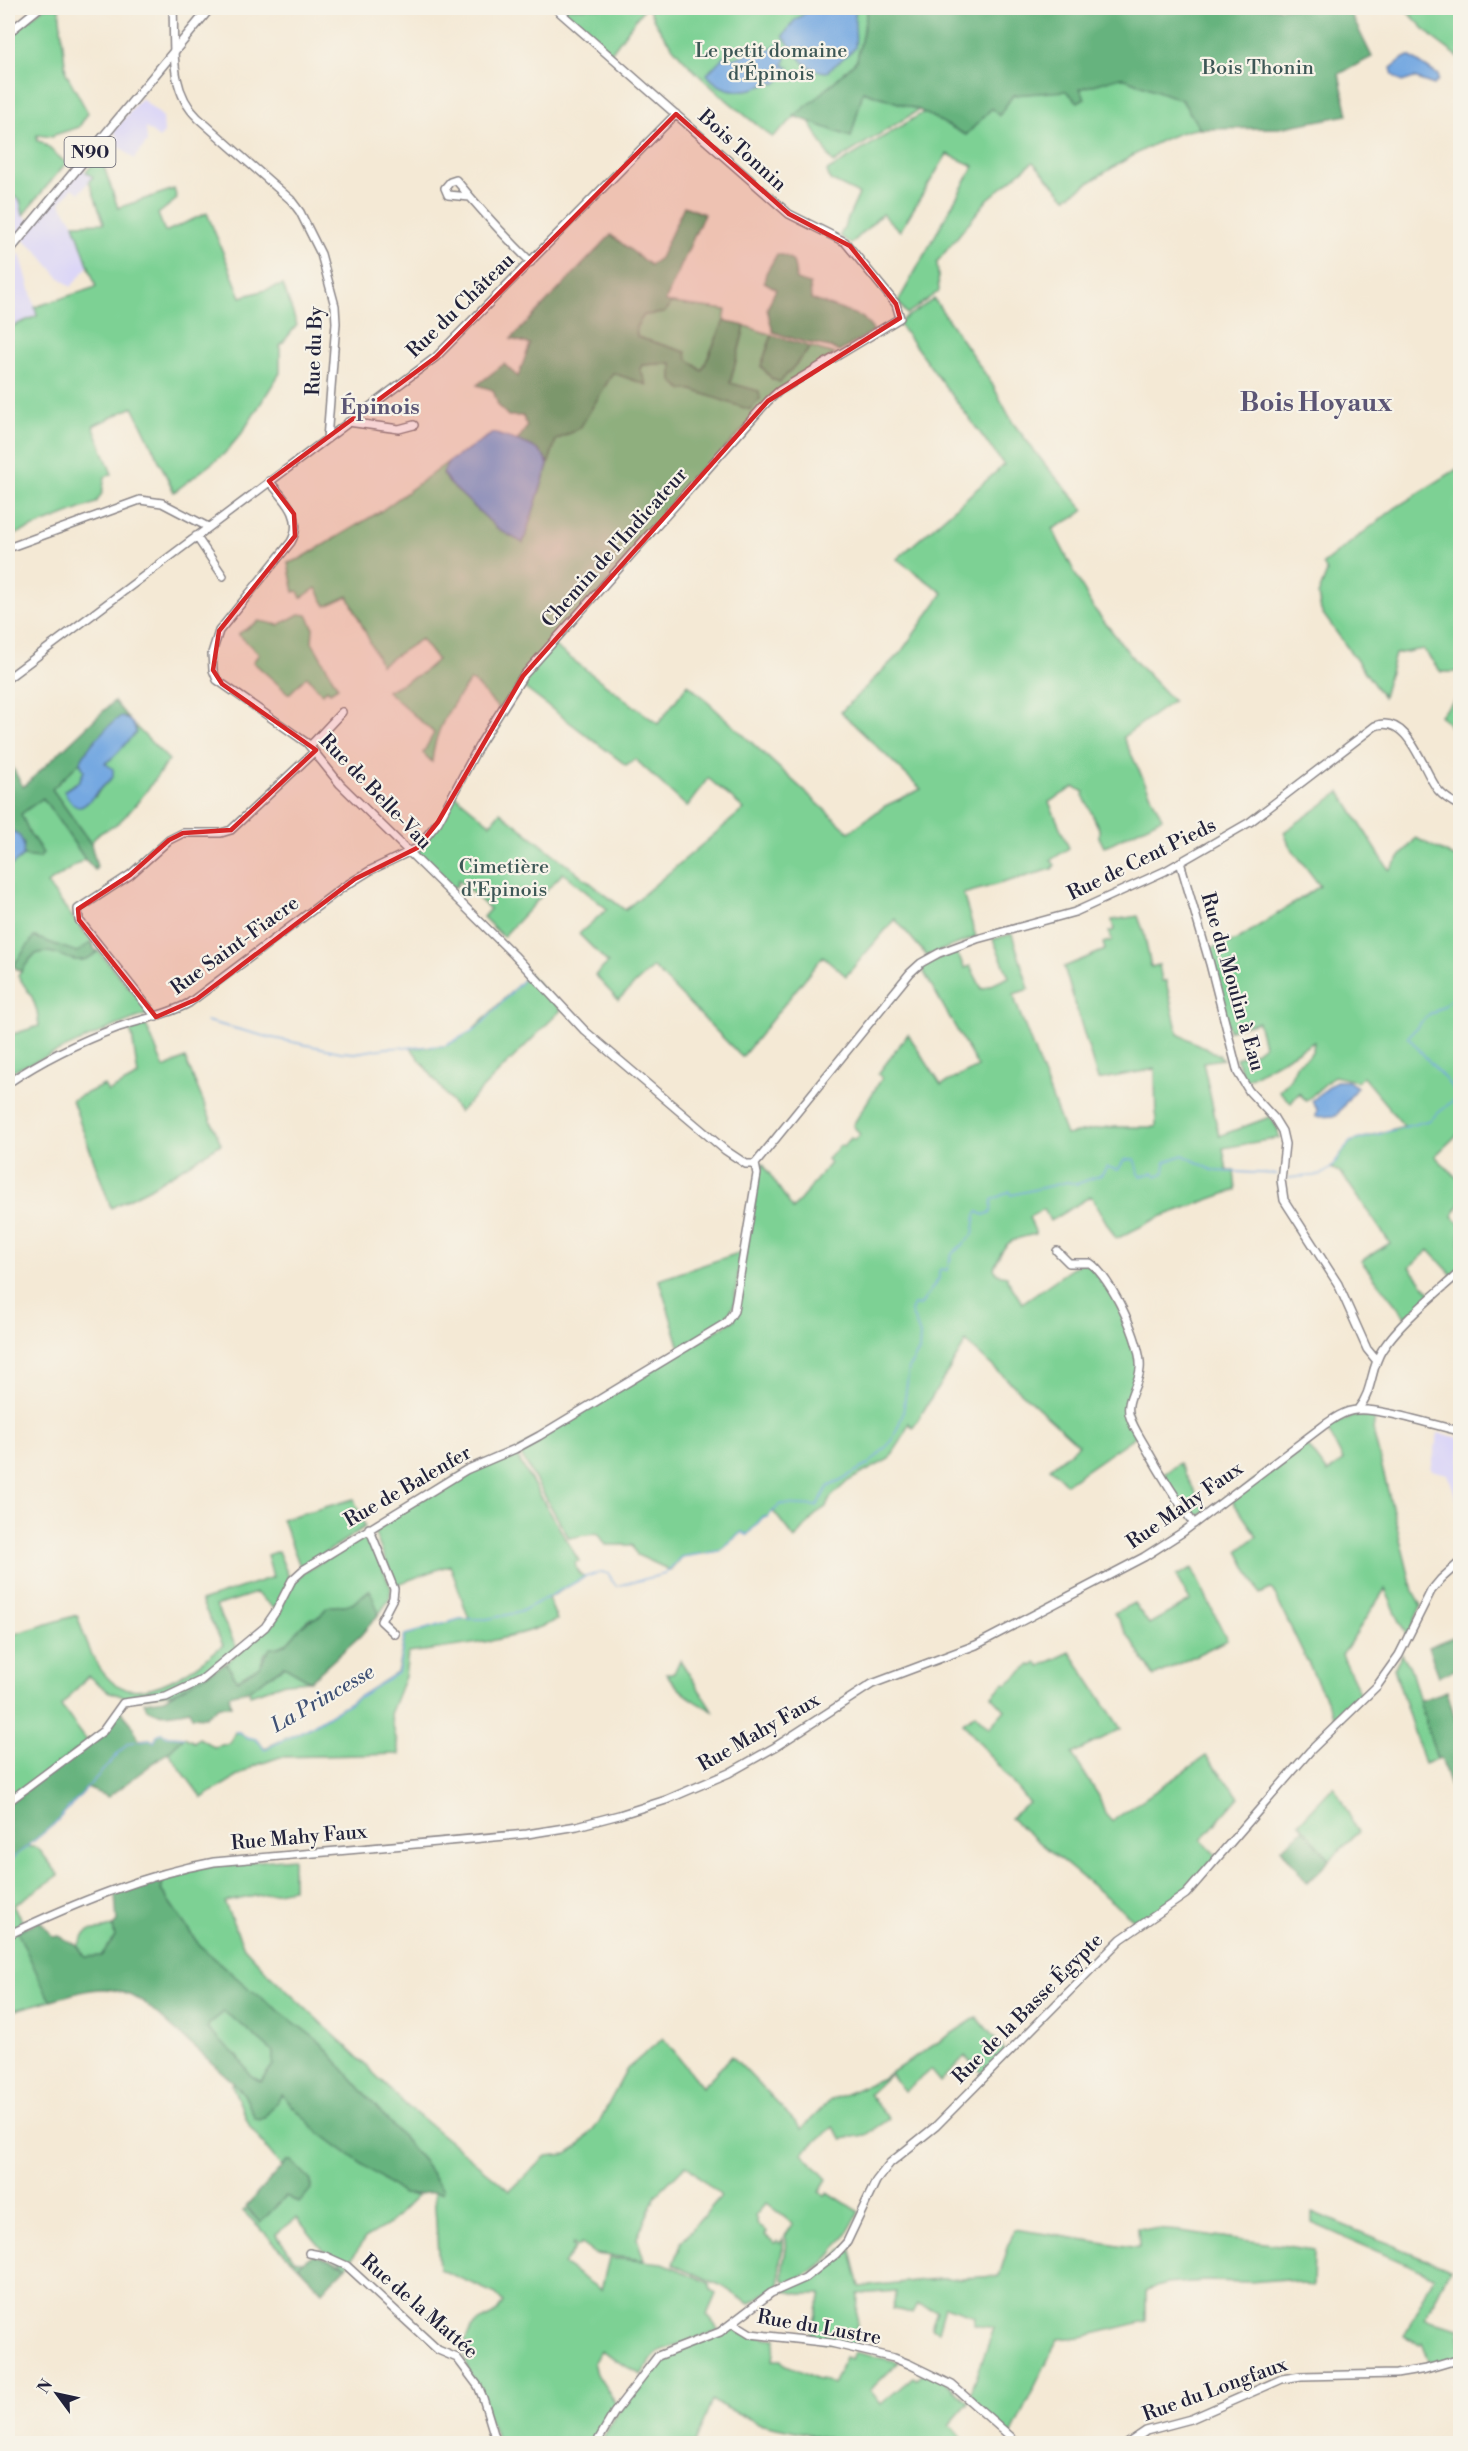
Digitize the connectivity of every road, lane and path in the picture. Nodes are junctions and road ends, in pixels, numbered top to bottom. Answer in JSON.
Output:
{"nodes":[{"id":1,"x":39,"y":8,"type":"edge"},
{"id":2,"x":173,"y":8,"type":"edge"},
{"id":3,"x":210,"y":8,"type":"edge"},
{"id":4,"x":555,"y":8,"type":"edge"},
{"id":5,"x":8,"y":33,"type":"edge"},
{"id":6,"x":173,"y":51,"type":"junction"},
{"id":7,"x":676,"y":114,"type":"junction"},
{"id":8,"x":470,"y":197,"type":"dead end"},
{"id":9,"x":8,"y":252,"type":"edge"},
{"id":10,"x":531,"y":262,"type":"junction"},
{"id":11,"x":900,"y":318,"type":"joint"},
{"id":12,"x":348,"y":422,"type":"junction"},
{"id":13,"x":414,"y":425,"type":"dead end"},
{"id":14,"x":327,"y":439,"type":"junction"},
{"id":15,"x":269,"y":481,"type":"junction"},
{"id":16,"x":208,"y":527,"type":"junction"},
{"id":17,"x":196,"y":536,"type":"junction"},
{"id":18,"x":8,"y":548,"type":"edge"},
{"id":19,"x":223,"y":576,"type":"dead end"},
{"id":20,"x":8,"y":678,"type":"edge"},
{"id":21,"x":342,"y":712,"type":"dead end"},
{"id":22,"x":312,"y":749,"type":"junction"},
{"id":23,"x":1461,"y":806,"type":"edge"},
{"id":24,"x":410,"y":852,"type":"junction"},
{"id":25,"x":1180,"y":862,"type":"junction"},
{"id":26,"x":156,"y":1017,"type":"junction"},
{"id":27,"x":8,"y":1083,"type":"edge"},
{"id":28,"x":755,"y":1164,"type":"junction"},
{"id":29,"x":1058,"y":1251,"type":"dead end"},
{"id":30,"x":1461,"y":1272,"type":"edge"},
{"id":31,"x":1376,"y":1360,"type":"junction"},
{"id":32,"x":1358,"y":1409,"type":"junction"},
{"id":33,"x":1461,"y":1431,"type":"edge"},
{"id":34,"x":1194,"y":1524,"type":"junction"},
{"id":35,"x":369,"y":1528,"type":"junction"},
{"id":36,"x":1461,"y":1562,"type":"edge"},
{"id":37,"x":395,"y":1634,"type":"dead end"},
{"id":38,"x":8,"y":1802,"type":"edge"},
{"id":39,"x":8,"y":1935,"type":"edge"},
{"id":40,"x":309,"y":2253,"type":"dead end"},
{"id":41,"x":733,"y":2323,"type":"junction"},
{"id":42,"x":1461,"y":2359,"type":"edge"},
{"id":43,"x":497,"y":2444,"type":"edge"},
{"id":44,"x":596,"y":2444,"type":"edge"},
{"id":45,"x":1019,"y":2444,"type":"edge"},
{"id":46,"x":1127,"y":2444,"type":"edge"}],
"edges":[{"from":1,"to":5,"type":"street"},
{"from":2,"to":6,"type":"street","name":"Rue du By"},
{"from":3,"to":6,"type":"main road","number":"N90"},
{"from":4,"to":7,"type":"street","name":"Bois Tonnin"},
{"from":6,"to":9,"type":"main road","number":"N90"},
{"from":6,"to":14,"type":"street","name":"Rue du By"},
{"from":7,"to":10,"type":"street","name":"Rue du Château"},
{"from":7,"to":11,"type":"street","name":"Bois Tonnin"},
{"from":8,"to":10,"type":"street","name":"Rue du Château"},
{"from":10,"to":12,"type":"street","name":"Rue du Château"},
{"from":11,"to":24,"type":"street","name":"Chemin de l'Indicateur"},
{"from":12,"to":13,"type":"street"},
{"from":12,"to":14,"type":"street","name":"Rue du Château"},
{"from":14,"to":15,"type":"street"},
{"from":15,"to":16,"type":"street"},
{"from":15,"to":22,"type":"street","name":"Rue de Belle-Vau"},
{"from":16,"to":17,"type":"street"},
{"from":16,"to":18,"type":"street"},
{"from":17,"to":19,"type":"street"},
{"from":17,"to":20,"type":"street"},
{"from":21,"to":22,"type":"street"},
{"from":22,"to":24,"type":"street","name":"Rue de Belle-Vau"},
{"from":22,"to":26,"type":"street"},
{"from":23,"to":25,"type":"street","name":"Rue de Cent Pieds"},
{"from":24,"to":26,"type":"street","name":"Rue Saint-Fiacre"},
{"from":24,"to":28,"type":"street","name":"Rue de Belle-Vau"},
{"from":25,"to":28,"type":"street","name":"Rue de Cent Pieds"},
{"from":25,"to":31,"type":"street","name":"Rue du Moulin à Eau"},
{"from":26,"to":27,"type":"street","name":"Rue Saint-Fiacre"},
{"from":28,"to":35,"type":"street","name":"Rue de Balenfer"},
{"from":29,"to":34,"type":"street"},
{"from":30,"to":31,"type":"street"},
{"from":31,"to":32,"type":"street"},
{"from":32,"to":33,"type":"street"},
{"from":32,"to":34,"type":"street","name":"Rue Mahy Faux"},
{"from":34,"to":39,"type":"street","name":"Rue Mahy Faux"},
{"from":35,"to":37,"type":"street"},
{"from":35,"to":38,"type":"street","name":"Rue de Balenfer"},
{"from":36,"to":41,"type":"street","name":"Rue de la Basse Égypte"},
{"from":40,"to":43,"type":"street","name":"Rue de la Mattée"},
{"from":41,"to":44,"type":"street","name":"Rue de la Basse Égypte"},
{"from":41,"to":45,"type":"street","name":"Rue du Lustre"},
{"from":42,"to":46,"type":"street","name":"Rue du Longfaux"}]}
